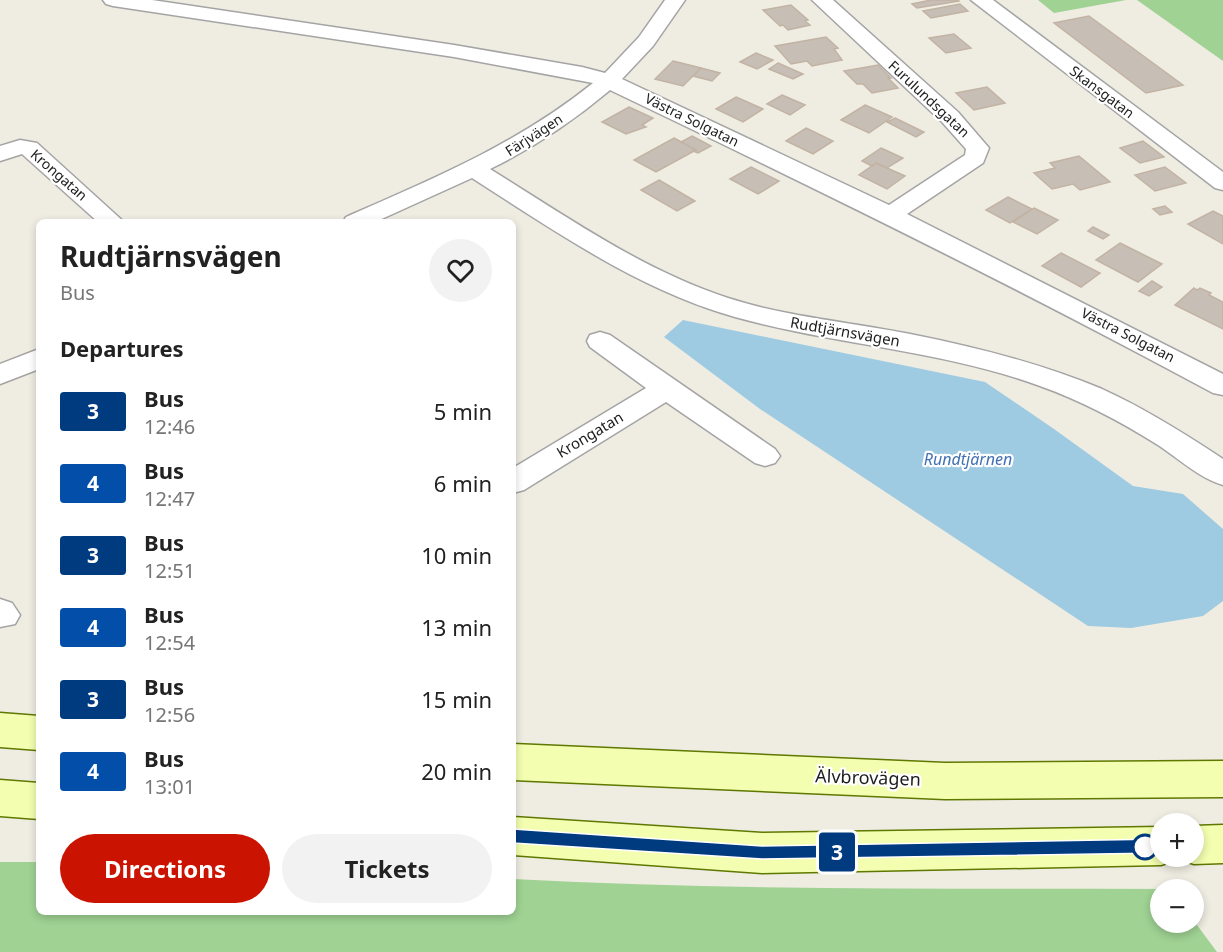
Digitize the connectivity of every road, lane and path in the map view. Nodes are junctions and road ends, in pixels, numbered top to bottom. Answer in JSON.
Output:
{"nodes":[{"id":1,"x":113,"y":0,"type":"edge"},
{"id":2,"x":675,"y":0,"type":"edge"},
{"id":3,"x":822,"y":0,"type":"edge"},
{"id":4,"x":981,"y":0,"type":"edge"},
{"id":5,"x":609,"y":81,"type":"junction"},
{"id":6,"x":0,"y":154,"type":"edge"},
{"id":7,"x":475,"y":170,"type":"junction"},
{"id":8,"x":1223,"y":183,"type":"edge"},
{"id":9,"x":890,"y":215,"type":"junction"},
{"id":10,"x":109,"y":219,"type":"edge"},
{"id":11,"x":363,"y":219,"type":"edge"},
{"id":12,"x":600,"y":341,"type":"dead end"},
{"id":13,"x":36,"y":359,"type":"edge"},
{"id":14,"x":0,"y":375,"type":"edge"},
{"id":15,"x":1223,"y":386,"type":"edge"},
{"id":16,"x":667,"y":388,"type":"junction"},
{"id":17,"x":765,"y":456,"type":"dead end"},
{"id":18,"x":1223,"y":474,"type":"edge"},
{"id":19,"x":516,"y":480,"type":"edge"},
{"id":20,"x":0,"y":730,"type":"edge"},
{"id":21,"x":36,"y":733,"type":"edge"},
{"id":22,"x":516,"y":762,"type":"edge"},
{"id":23,"x":1223,"y":779,"type":"edge"},
{"id":24,"x":0,"y":798,"type":"edge"},
{"id":25,"x":36,"y":801,"type":"edge"},
{"id":26,"x":516,"y":836,"type":"edge"},
{"id":27,"x":1223,"y":844,"type":"edge"},
{"id":28,"x":1204,"y":845,"type":"edge"},
{"id":29,"x":1150,"y":846,"type":"edge"}],
"edges":[{"from":1,"to":5,"type":"street","name":"Västra Solgatan"},
{"from":2,"to":5,"type":"street","name":"Färjvägen"},
{"from":3,"to":9,"type":"street","name":"Furulundsgatan"},
{"from":4,"to":8,"type":"street","name":"Skansgatan"},
{"from":5,"to":7,"type":"street","name":"Färjvägen"},
{"from":5,"to":9,"type":"street","name":"Västra Solgatan"},
{"from":6,"to":10,"type":"street","name":"Krongatan"},
{"from":7,"to":11,"type":"street","name":"Färjvägen"},
{"from":7,"to":18,"type":"street","name":"Rudtjärnsvägen"},
{"from":9,"to":15,"type":"street","name":"Västra Solgatan"},
{"from":12,"to":16,"type":"street"},
{"from":13,"to":14,"type":"street"},
{"from":16,"to":17,"type":"street"},
{"from":16,"to":19,"type":"street","name":"Krongatan"},
{"from":20,"to":21,"type":"main road"},
{"from":22,"to":23,"type":"main road","name":"Älvbrovägen"},
{"from":24,"to":25,"type":"main road"},
{"from":26,"to":29,"type":"main road"},
{"from":27,"to":28,"type":"main road"}]}
